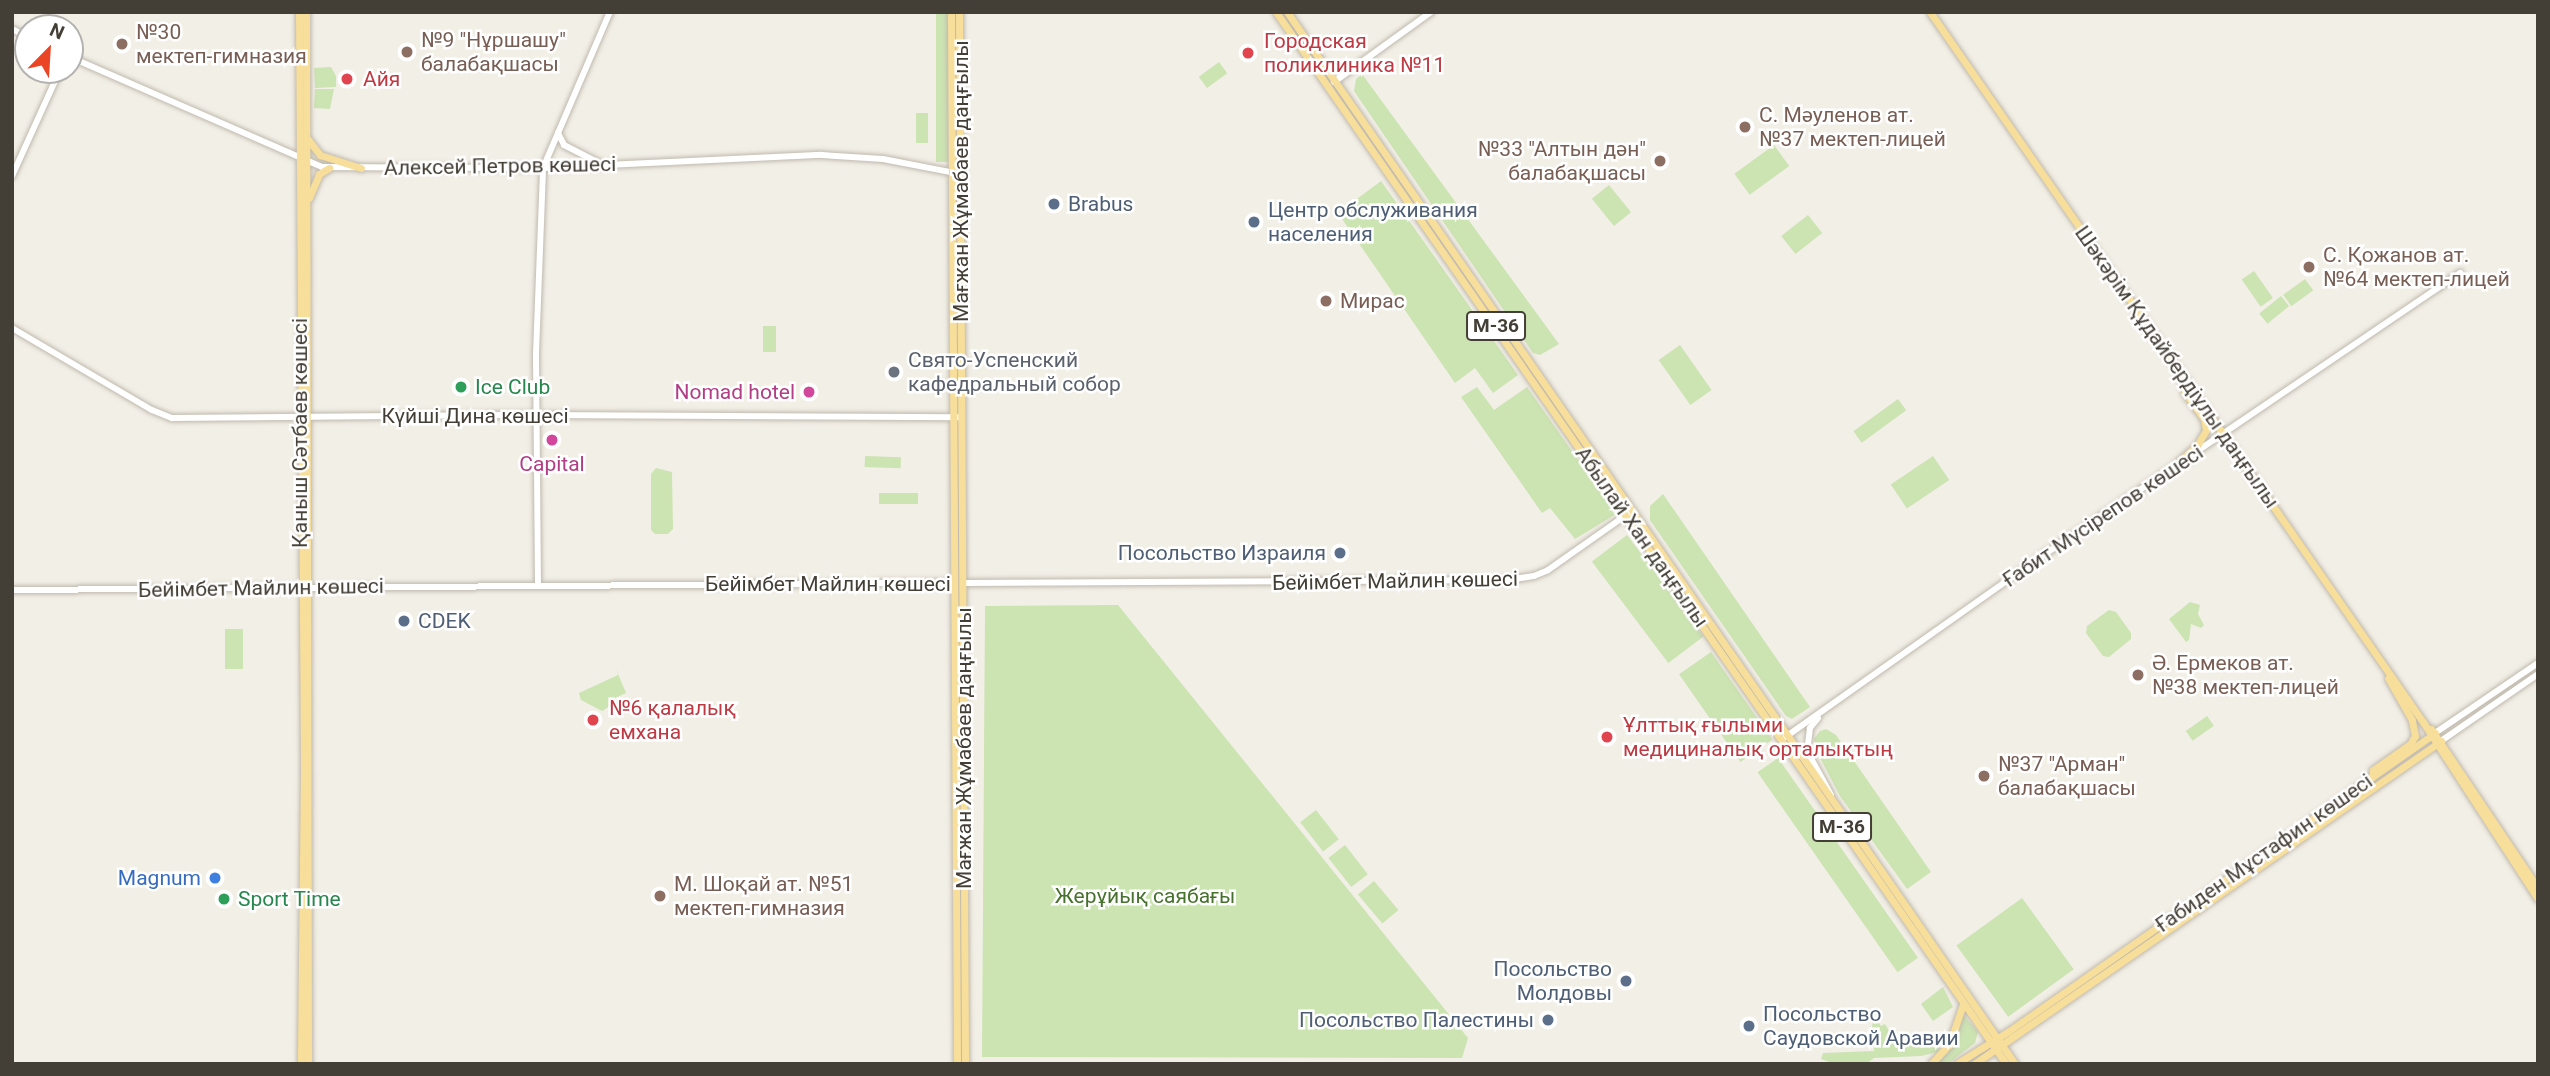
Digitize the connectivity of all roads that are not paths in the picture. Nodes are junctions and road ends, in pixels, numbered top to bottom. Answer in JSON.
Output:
{"nodes":[{"id":1,"x":299,"y":12,"type":"edge"},
{"id":2,"x":306,"y":12,"type":"edge"},
{"id":3,"x":610,"y":12,"type":"edge"},
{"id":4,"x":951,"y":12,"type":"edge"},
{"id":5,"x":959,"y":12,"type":"edge"},
{"id":6,"x":1276,"y":12,"type":"edge"},
{"id":7,"x":1287,"y":12,"type":"edge"},
{"id":8,"x":1431,"y":12,"type":"edge"},
{"id":9,"x":1930,"y":12,"type":"edge"},
{"id":10,"x":84,"y":63,"type":"edge"},
{"id":11,"x":1335,"y":79,"type":"junction"},
{"id":12,"x":54,"y":84,"type":"edge"},
{"id":13,"x":1331,"y":89,"type":"junction"},
{"id":14,"x":558,"y":133,"type":"junction"},
{"id":15,"x":305,"y":136,"type":"junction"},
{"id":16,"x":302,"y":160,"type":"junction"},
{"id":17,"x":603,"y":164,"type":"junction"},
{"id":18,"x":328,"y":167,"type":"junction"},
{"id":19,"x":543,"y":167,"type":"junction"},
{"id":20,"x":361,"y":168,"type":"junction"},
{"id":21,"x":951,"y":173,"type":"junction"},
{"id":22,"x":960,"y":173,"type":"junction"},
{"id":23,"x":12,"y":176,"type":"edge"},
{"id":24,"x":307,"y":209,"type":"junction"},
{"id":25,"x":2460,"y":273,"type":"dead end"},
{"id":26,"x":12,"y":328,"type":"edge"},
{"id":27,"x":2180,"y":371,"type":"junction"},
{"id":28,"x":536,"y":415,"type":"junction"},
{"id":29,"x":304,"y":417,"type":"junction"},
{"id":30,"x":956,"y":417,"type":"junction"},
{"id":31,"x":2224,"y":435,"type":"junction"},
{"id":32,"x":2175,"y":466,"type":"junction"},
{"id":33,"x":1633,"y":510,"type":"junction"},
{"id":34,"x":1626,"y":516,"type":"junction"},
{"id":35,"x":959,"y":583,"type":"junction"},
{"id":36,"x":538,"y":586,"type":"junction"},
{"id":37,"x":305,"y":587,"type":"junction"},
{"id":38,"x":12,"y":590,"type":"edge"},
{"id":39,"x":2538,"y":663,"type":"edge"},
{"id":40,"x":2387,"y":670,"type":"junction"},
{"id":41,"x":2538,"y":674,"type":"edge"},
{"id":42,"x":1824,"y":711,"type":"junction"},
{"id":43,"x":2432,"y":735,"type":"junction"},
{"id":44,"x":1786,"y":737,"type":"junction"},
{"id":45,"x":2438,"y":743,"type":"junction"},
{"id":46,"x":2372,"y":777,"type":"junction"},
{"id":47,"x":1833,"y":800,"type":"junction"},
{"id":48,"x":2538,"y":888,"type":"edge"},
{"id":49,"x":2538,"y":900,"type":"edge"},
{"id":50,"x":1963,"y":1004,"type":"junction"},
{"id":51,"x":1997,"y":1044,"type":"junction"},
{"id":52,"x":301,"y":1064,"type":"edge"},
{"id":53,"x":308,"y":1064,"type":"edge"},
{"id":54,"x":957,"y":1064,"type":"edge"},
{"id":55,"x":965,"y":1064,"type":"edge"},
{"id":56,"x":1931,"y":1064,"type":"edge"},
{"id":57,"x":1956,"y":1064,"type":"edge"},
{"id":58,"x":1974,"y":1064,"type":"edge"},
{"id":59,"x":2006,"y":1064,"type":"edge"},
{"id":60,"x":2015,"y":1064,"type":"edge"}],
"edges":[{"from":1,"to":16,"type":"main road","name":"Қаныш Сәтбаев көшесі"},
{"from":2,"to":15,"type":"main road","name":"Қаныш Сәтбаев көшесі"},
{"from":3,"to":14,"type":"street"},
{"from":4,"to":21,"type":"main road","name":"Мағжан Жұмабаев даңғылы"},
{"from":5,"to":22,"type":"main road","name":"Мағжан Жұмабаев даңғылы"},
{"from":6,"to":13,"type":"main road","name":"Абылай Хан даңғылы","number":"M-36"},
{"from":7,"to":11,"type":"main road","name":"Абылай Хан даңғылы","number":"M-36"},
{"from":8,"to":11,"type":"street"},
{"from":9,"to":27,"type":"main road","name":"Шәкәрім Құдайбердіұлы даңғылы"},
{"from":10,"to":16,"type":"street","name":"Алексей Петров көшесі"},
{"from":11,"to":13,"type":"street"},
{"from":11,"to":33,"type":"main road","name":"Абылай Хан даңғылы","number":"M-36"},
{"from":12,"to":23,"type":"street"},
{"from":13,"to":34,"type":"main road","name":"Абылай Хан даңғылы","number":"M-36"},
{"from":14,"to":17,"type":"street"},
{"from":14,"to":19,"type":"street"},
{"from":15,"to":16,"type":"main road","name":"Қаныш Сәтбаев көшесі"},
{"from":15,"to":20,"type":"main road"},
{"from":16,"to":18,"type":"street","name":"Алексей Петров көшесі"},
{"from":16,"to":24,"type":"main road","name":"Қаныш Сәтбаев көшесі"},
{"from":16,"to":29,"type":"main road","name":"Қаныш Сәтбаев көшесі"},
{"from":17,"to":19,"type":"street","name":"Алексей Петров көшесі"},
{"from":17,"to":21,"type":"street","name":"Алексей Петров көшесі"},
{"from":18,"to":20,"type":"street","name":"Алексей Петров көшесі"},
{"from":18,"to":24,"type":"main road"},
{"from":19,"to":20,"type":"street","name":"Алексей Петров көшесі"},
{"from":19,"to":28,"type":"street"},
{"from":21,"to":22,"type":"street","name":"Алексей Петров көшесі"},
{"from":21,"to":30,"type":"main road","name":"Мағжан Жұмабаев даңғылы"},
{"from":22,"to":30,"type":"main road","name":"Мағжан Жұмабаев даңғылы"},
{"from":24,"to":29,"type":"main road","name":"Қаныш Сәтбаев көшесі"},
{"from":25,"to":31,"type":"street","name":"Ғабит Мүсірепов көшесі"},
{"from":26,"to":29,"type":"street","name":"Күйші Дина көшесі"},
{"from":27,"to":31,"type":"main road","name":"Шәкәрім Құдайбердіұлы даңғылы"},
{"from":27,"to":32,"type":"main road"},
{"from":28,"to":29,"type":"street","name":"Күйші Дина көшесі"},
{"from":28,"to":30,"type":"street","name":"Күйші Дина көшесі"},
{"from":28,"to":36,"type":"street"},
{"from":29,"to":37,"type":"main road","name":"Қаныш Сәтбаев көшесі"},
{"from":30,"to":35,"type":"main road","name":"Мағжан Жұмабаев даңғылы"},
{"from":31,"to":32,"type":"street","name":"Ғабит Мүсірепов көшесі"},
{"from":31,"to":40,"type":"main road","name":"Шәкәрім Құдайбердіұлы даңғылы"},
{"from":32,"to":42,"type":"street","name":"Ғабит Мүсірепов көшесі"},
{"from":33,"to":34,"type":"street","name":"Бейімбет Майлин көшесі"},
{"from":33,"to":44,"type":"main road","name":"Абылай Хан даңғылы","number":"M-36"},
{"from":34,"to":35,"type":"street","name":"Бейімбет Майлин көшесі"},
{"from":34,"to":44,"type":"main road","name":"Абылай Хан даңғылы","number":"M-36"},
{"from":35,"to":36,"type":"street","name":"Бейімбет Майлин көшесі"},
{"from":35,"to":54,"type":"main road","name":"Мағжан Жұмабаев даңғылы"},
{"from":35,"to":55,"type":"main road","name":"Мағжан Жұмабаев даңғылы"},
{"from":36,"to":37,"type":"street","name":"Бейімбет Майлин көшесі"},
{"from":37,"to":38,"type":"street","name":"Бейімбет Майлин көшесі"},
{"from":37,"to":52,"type":"main road","name":"Қаныш Сәтбаев көшесі"},
{"from":37,"to":53,"type":"main road","name":"Қаныш Сәтбаев көшесі"},
{"from":39,"to":43,"type":"street","name":"Ғабиден Мұстафин көшесі"},
{"from":40,"to":43,"type":"main road","name":"Шәкәрім Құдайбердіұлы даңғылы"},
{"from":40,"to":46,"type":"main road"},
{"from":41,"to":45,"type":"street","name":"Ғабиден Мұстафин көшесі"},
{"from":42,"to":44,"type":"street","name":"Ғабит Мүсірепов көшесі"},
{"from":42,"to":47,"type":"street"},
{"from":43,"to":45,"type":"main road","name":"Шәкәрім Құдайбердіұлы даңғылы"},
{"from":43,"to":46,"type":"main road","name":"Ғабиден Мұстафин көшесі"},
{"from":44,"to":47,"type":"main road","name":"Абылай Хан даңғылы","number":"M-36"},
{"from":44,"to":50,"type":"main road","name":"Абылай Хан даңғылы","number":"M-36"},
{"from":45,"to":48,"type":"main road","name":"Шәкәрім Құдайбердіұлы даңғылы"},
{"from":45,"to":49,"type":"main road","name":"Шәкәрім Құдайбердіұлы даңғылы"},
{"from":45,"to":51,"type":"main road","name":"Ғабиден Мұстафин көшесі"},
{"from":46,"to":51,"type":"main road","name":"Ғабиден Мұстафин көшесі"},
{"from":47,"to":51,"type":"main road","name":"Абылай Хан даңғылы","number":"M-36"},
{"from":50,"to":51,"type":"main road","name":"Абылай Хан даңғылы","number":"M-36"},
{"from":50,"to":56,"type":"main road"},
{"from":51,"to":57,"type":"main road"},
{"from":51,"to":58,"type":"main road"},
{"from":51,"to":59,"type":"main road","name":"Абылай Хан даңғылы","number":"M-36"},
{"from":51,"to":60,"type":"main road","name":"Абылай Хан даңғылы","number":"M-36"}]}
